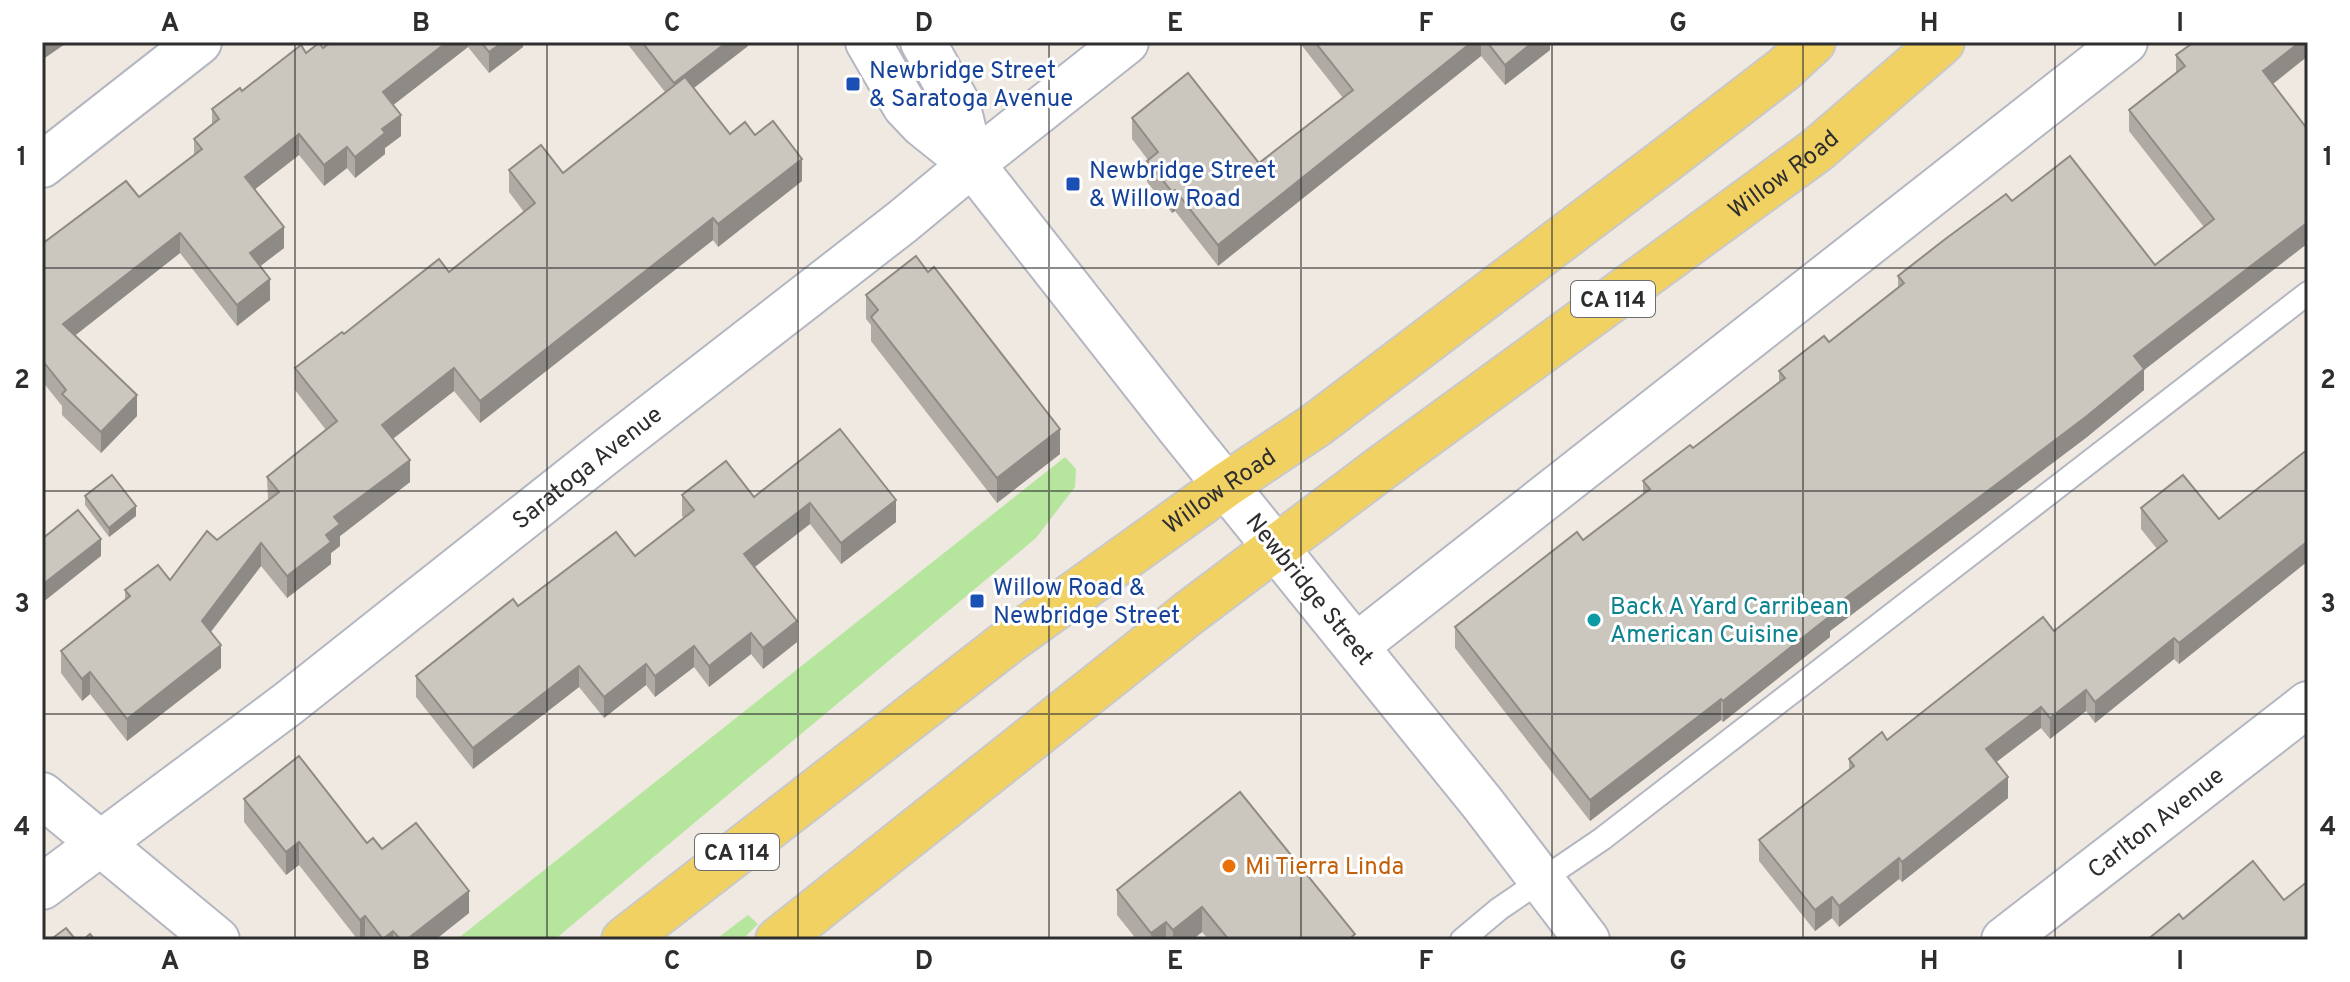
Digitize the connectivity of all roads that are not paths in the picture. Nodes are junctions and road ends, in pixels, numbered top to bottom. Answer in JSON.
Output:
{"nodes":[{"id":1,"x":199,"y":42,"type":"edge"},
{"id":2,"x":868,"y":42,"type":"edge"},
{"id":3,"x":923,"y":42,"type":"edge"},
{"id":4,"x":1126,"y":42,"type":"edge"},
{"id":5,"x":1813,"y":42,"type":"edge"},
{"id":6,"x":1942,"y":42,"type":"edge"},
{"id":7,"x":2125,"y":42,"type":"edge"},
{"id":8,"x":972,"y":164,"type":"junction"},
{"id":9,"x":42,"y":165,"type":"edge"},
{"id":10,"x":2308,"y":293,"type":"edge"},
{"id":11,"x":1226,"y":485,"type":"junction"},
{"id":12,"x":1276,"y":548,"type":"junction"},
{"id":13,"x":1356,"y":646,"type":"junction"},
{"id":14,"x":2308,"y":704,"type":"edge"},
{"id":15,"x":42,"y":795,"type":"edge"},
{"id":16,"x":100,"y":845,"type":"junction"},
{"id":17,"x":1542,"y":881,"type":"junction"},
{"id":18,"x":42,"y":887,"type":"edge"},
{"id":19,"x":217,"y":940,"type":"edge"},
{"id":20,"x":624,"y":940,"type":"edge"},
{"id":21,"x":778,"y":940,"type":"edge"},
{"id":22,"x":1462,"y":940,"type":"edge"},
{"id":23,"x":1587,"y":940,"type":"edge"},
{"id":24,"x":2004,"y":940,"type":"edge"}],
"edges":[{"from":1,"to":9,"type":"street"},
{"from":2,"to":8,"type":"street","name":"Newbridge Street"},
{"from":3,"to":8,"type":"street","name":"Newbridge Street"},
{"from":4,"to":8,"type":"street","name":"Saratoga Avenue"},
{"from":5,"to":11,"type":"main road","name":"Willow Road","number":"CA 114"},
{"from":6,"to":12,"type":"main road","name":"Willow Road","number":"CA 114"},
{"from":7,"to":13,"type":"street"},
{"from":8,"to":11,"type":"street","name":"Newbridge Street"},
{"from":8,"to":16,"type":"street","name":"Saratoga Avenue"},
{"from":10,"to":17,"type":"lane"},
{"from":11,"to":12,"type":"street","name":"Newbridge Street"},
{"from":11,"to":20,"type":"main road","name":"Willow Road","number":"CA 114"},
{"from":12,"to":13,"type":"street","name":"Newbridge Street"},
{"from":12,"to":21,"type":"main road","name":"Willow Road","number":"CA 114"},
{"from":13,"to":17,"type":"street","name":"Newbridge Street"},
{"from":14,"to":24,"type":"street","name":"Carlton Avenue"},
{"from":15,"to":16,"type":"street"},
{"from":16,"to":18,"type":"street","name":"Saratoga Avenue"},
{"from":16,"to":19,"type":"street"},
{"from":17,"to":22,"type":"lane"},
{"from":17,"to":23,"type":"street","name":"Newbridge Street"}]}
